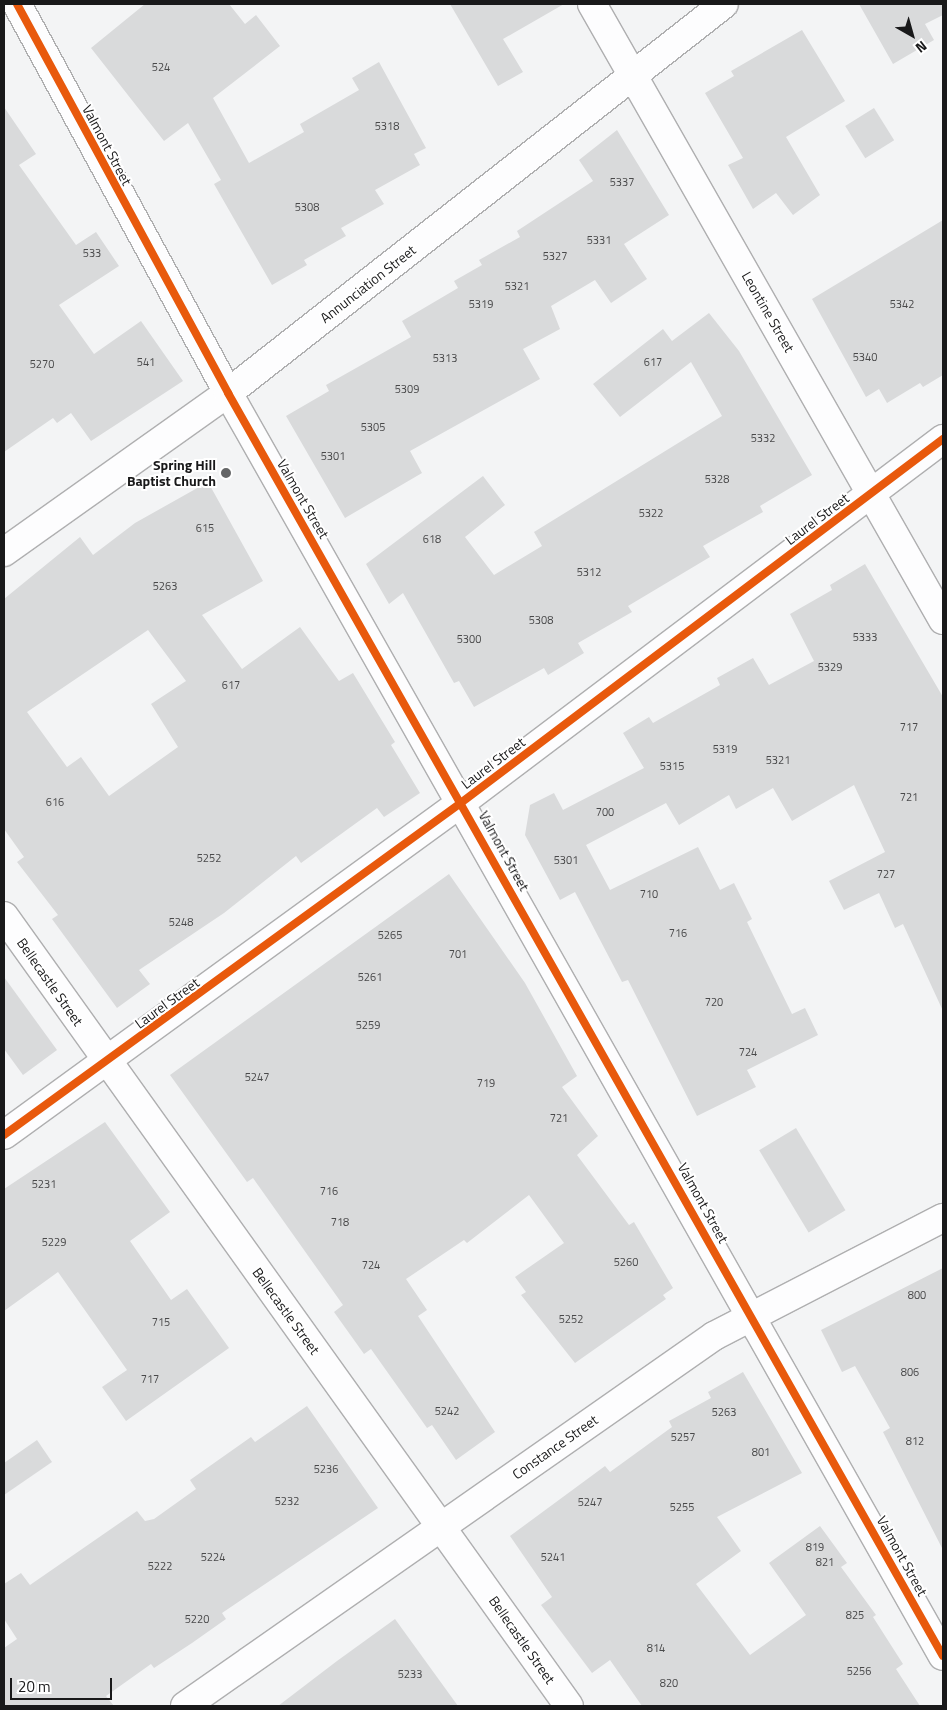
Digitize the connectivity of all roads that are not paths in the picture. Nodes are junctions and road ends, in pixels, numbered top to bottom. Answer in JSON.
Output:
{"nodes":[{"id":1,"x":17,"y":4,"type":"edge"},
{"id":2,"x":592,"y":4,"type":"edge"},
{"id":3,"x":724,"y":4,"type":"edge"},
{"id":4,"x":632,"y":77,"type":"junction"},
{"id":5,"x":228,"y":393,"type":"junction"},
{"id":6,"x":943,"y":439,"type":"edge"},
{"id":7,"x":872,"y":493,"type":"junction"},
{"id":8,"x":4,"y":552,"type":"edge"},
{"id":9,"x":943,"y":620,"type":"edge"},
{"id":10,"x":462,"y":802,"type":"junction"},
{"id":11,"x":4,"y":916,"type":"edge"},
{"id":12,"x":107,"y":1062,"type":"junction"},
{"id":13,"x":4,"y":1135,"type":"edge"},
{"id":14,"x":943,"y":1218,"type":"edge"},
{"id":15,"x":752,"y":1314,"type":"junction"},
{"id":16,"x":441,"y":1526,"type":"junction"},
{"id":17,"x":943,"y":1656,"type":"edge"},
{"id":18,"x":185,"y":1706,"type":"edge"},
{"id":19,"x":569,"y":1706,"type":"edge"}],
"edges":[{"from":1,"to":5,"type":"street","name":"Valmont Street"},
{"from":2,"to":4,"type":"street","name":"Leontine Street"},
{"from":3,"to":4,"type":"street","name":"Annunciation Street"},
{"from":4,"to":5,"type":"street","name":"Annunciation Street"},
{"from":4,"to":7,"type":"street","name":"Leontine Street"},
{"from":5,"to":8,"type":"street","name":"Annunciation Street"},
{"from":5,"to":10,"type":"street","name":"Valmont Street"},
{"from":6,"to":7,"type":"street","name":"Laurel Street"},
{"from":7,"to":9,"type":"street","name":"Leontine Street"},
{"from":7,"to":10,"type":"street","name":"Laurel Street"},
{"from":10,"to":12,"type":"street","name":"Laurel Street"},
{"from":10,"to":15,"type":"street","name":"Valmont Street"},
{"from":11,"to":12,"type":"street","name":"Bellecastle Street"},
{"from":12,"to":13,"type":"street","name":"Laurel Street"},
{"from":12,"to":16,"type":"street","name":"Bellecastle Street"},
{"from":14,"to":15,"type":"street","name":"Constance Street"},
{"from":15,"to":16,"type":"street","name":"Constance Street"},
{"from":15,"to":17,"type":"street","name":"Valmont Street"},
{"from":16,"to":18,"type":"street","name":"Constance Street"},
{"from":16,"to":19,"type":"street","name":"Bellecastle Street"}]}
